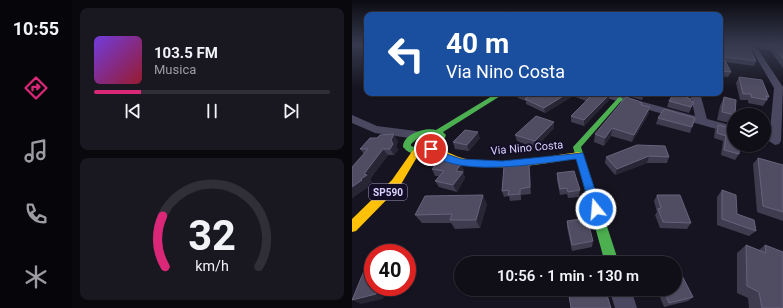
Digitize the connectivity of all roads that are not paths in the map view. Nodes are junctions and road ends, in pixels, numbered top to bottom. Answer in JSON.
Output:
{"nodes":[{"id":1,"x":762,"y":59,"type":"edge"},
{"id":2,"x":781,"y":88,"type":"edge"},
{"id":3,"x":497,"y":96,"type":"edge"},
{"id":4,"x":610,"y":96,"type":"edge"},
{"id":5,"x":696,"y":96,"type":"edge"},
{"id":6,"x":620,"y":99,"type":"junction"},
{"id":7,"x":352,"y":118,"type":"edge"},
{"id":8,"x":702,"y":121,"type":"junction"},
{"id":9,"x":727,"y":128,"type":"edge"},
{"id":10,"x":438,"y":132,"type":"junction"},
{"id":11,"x":416,"y":135,"type":"junction"},
{"id":12,"x":774,"y":141,"type":"edge"},
{"id":13,"x":431,"y":149,"type":"junction"},
{"id":14,"x":416,"y":152,"type":"junction"},
{"id":15,"x":579,"y":155,"type":"junction"},
{"id":16,"x":352,"y":227,"type":"edge"},
{"id":17,"x":610,"y":256,"type":"edge"},
{"id":18,"x":622,"y":296,"type":"edge"},
{"id":19,"x":626,"y":308,"type":"edge"}],
"edges":[{"from":1,"to":2,"type":"street"},
{"from":2,"to":12,"type":"street"},
{"from":3,"to":10,"type":"street"},
{"from":4,"to":6,"type":"street"},
{"from":5,"to":8,"type":"street"},
{"from":6,"to":8,"type":"street"},
{"from":6,"to":15,"type":"street"},
{"from":7,"to":11,"type":"street"},
{"from":8,"to":9,"type":"street"},
{"from":10,"to":11,"type":"street"},
{"from":10,"to":13,"type":"street"},
{"from":11,"to":14,"type":"street"},
{"from":13,"to":14,"type":"street"},
{"from":13,"to":15,"type":"street","name":"Via Nino Costa"},
{"from":14,"to":16,"type":"street","number":"SP590"},
{"from":15,"to":17,"type":"street"},
{"from":18,"to":19,"type":"street"}]}
